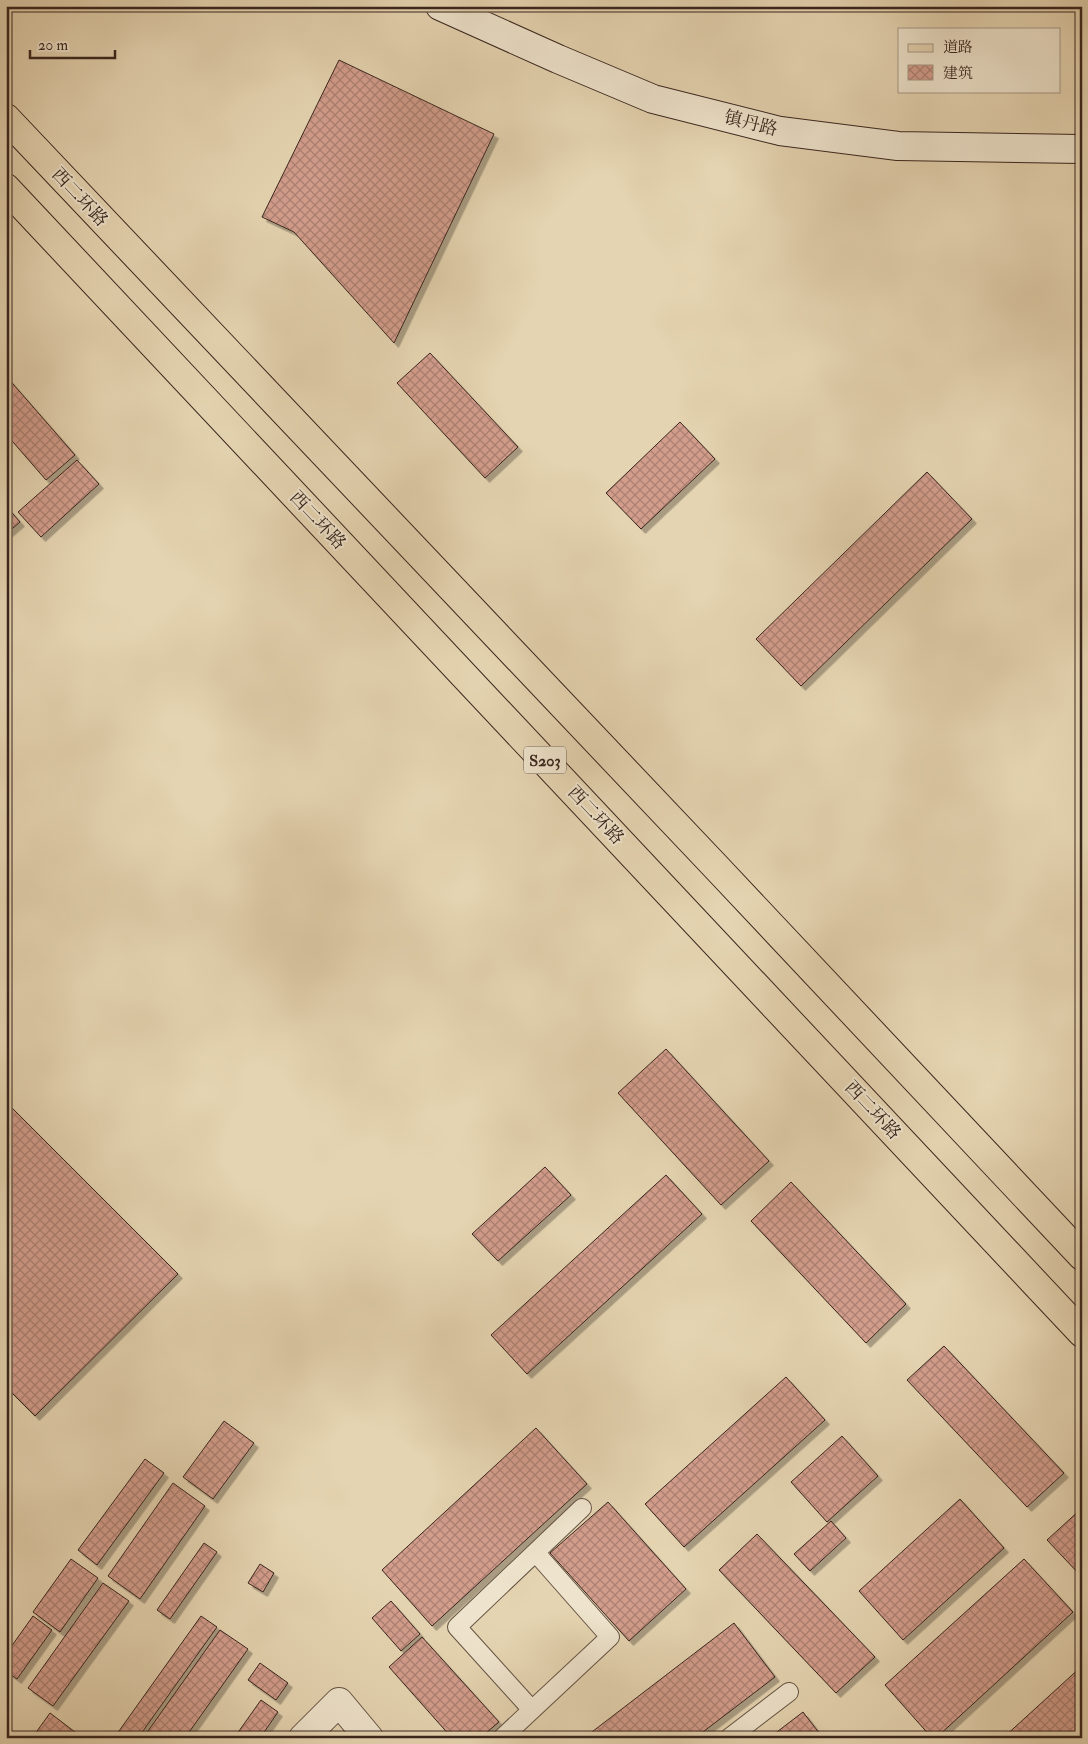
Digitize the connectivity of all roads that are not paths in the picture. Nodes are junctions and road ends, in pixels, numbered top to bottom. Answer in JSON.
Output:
{"nodes":[{"id":1,"x":440,"y":6,"type":"edge"},
{"id":2,"x":6,"y":118,"type":"edge"},
{"id":3,"x":1082,"y":149,"type":"edge"},
{"id":4,"x":6,"y":188,"type":"edge"},
{"id":5,"x":1082,"y":1256,"type":"edge"},
{"id":6,"x":1082,"y":1333,"type":"edge"},
{"id":7,"x":582,"y":1508,"type":"dead end"},
{"id":8,"x":536,"y":1553,"type":"junction"},
{"id":9,"x":789,"y":1692,"type":"dead end"},
{"id":10,"x":532,"y":1710,"type":"junction"},
{"id":11,"x":303,"y":1738,"type":"edge"},
{"id":12,"x":369,"y":1738,"type":"edge"},
{"id":13,"x":502,"y":1738,"type":"edge"},
{"id":14,"x":729,"y":1738,"type":"edge"}],
"edges":[{"from":1,"to":3,"type":"street","name":"镇丹路"},
{"from":2,"to":5,"type":"main road","name":"西二环路","number":"S203"},
{"from":4,"to":6,"type":"main road","name":"西二环路","number":"S203"},
{"from":7,"to":8,"type":"lane"},
{"from":8,"to":10,"type":"lane"},
{"from":8,"to":10,"type":"lane"},
{"from":9,"to":14,"type":"lane"},
{"from":10,"to":13,"type":"lane"},
{"from":11,"to":12,"type":"street"}]}
